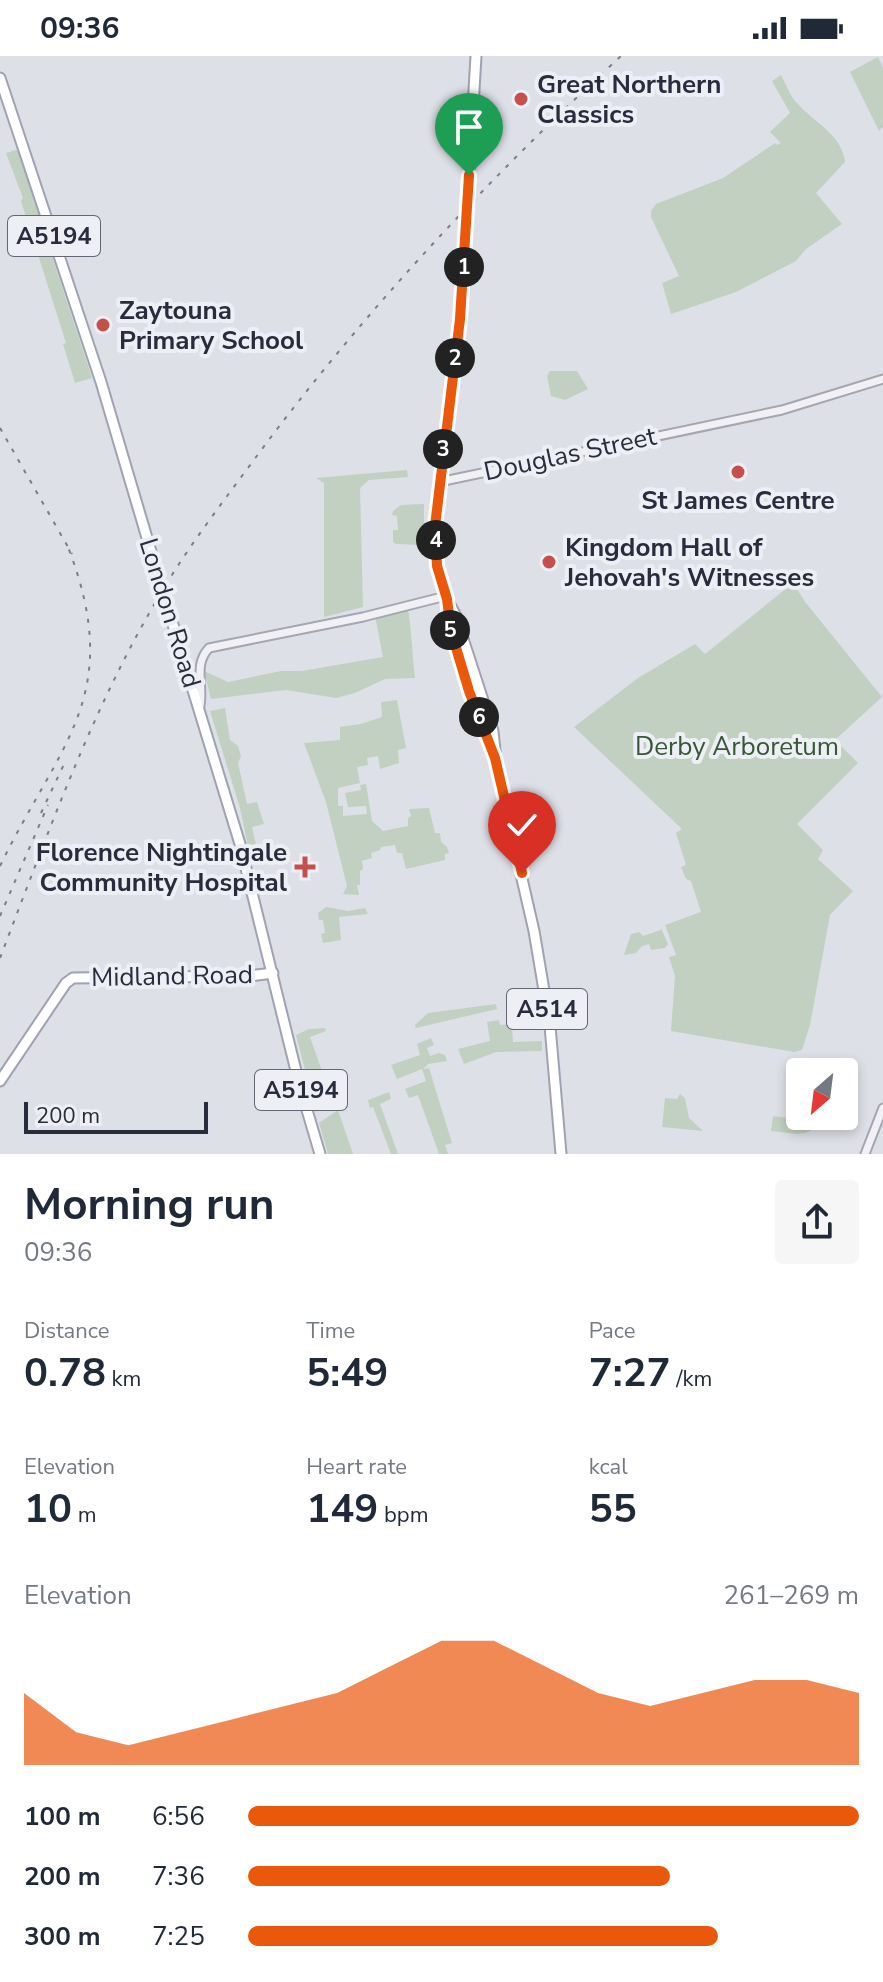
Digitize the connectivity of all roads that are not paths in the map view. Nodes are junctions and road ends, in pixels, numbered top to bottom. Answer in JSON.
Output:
{"nodes":[{"id":1,"x":476,"y":56,"type":"edge"},
{"id":2,"x":0,"y":78,"type":"edge"},
{"id":3,"x":883,"y":379,"type":"edge"},
{"id":4,"x":439,"y":482,"type":"junction"},
{"id":5,"x":446,"y":597,"type":"junction"},
{"id":6,"x":199,"y":708,"type":"junction"},
{"id":7,"x":273,"y":973,"type":"junction"},
{"id":8,"x":0,"y":1081,"type":"edge"},
{"id":9,"x":883,"y":1108,"type":"edge"},
{"id":10,"x":320,"y":1154,"type":"edge"},
{"id":11,"x":561,"y":1154,"type":"edge"},
{"id":12,"x":865,"y":1154,"type":"edge"}],
"edges":[{"from":1,"to":4,"type":"main road","number":"A514","bridge":true},
{"from":2,"to":6,"type":"main road","name":"London Road","number":"A5194","bridge":true},
{"from":3,"to":4,"type":"street","name":"Douglas Street"},
{"from":4,"to":5,"type":"main road","number":"A514"},
{"from":5,"to":6,"type":"street"},
{"from":5,"to":11,"type":"main road","number":"A514"},
{"from":6,"to":7,"type":"main road","name":"London Road","number":"A5194"},
{"from":7,"to":8,"type":"main road","name":"Midland Road"},
{"from":7,"to":10,"type":"main road","name":"London Road","number":"A5194"},
{"from":9,"to":12,"type":"street"}]}
